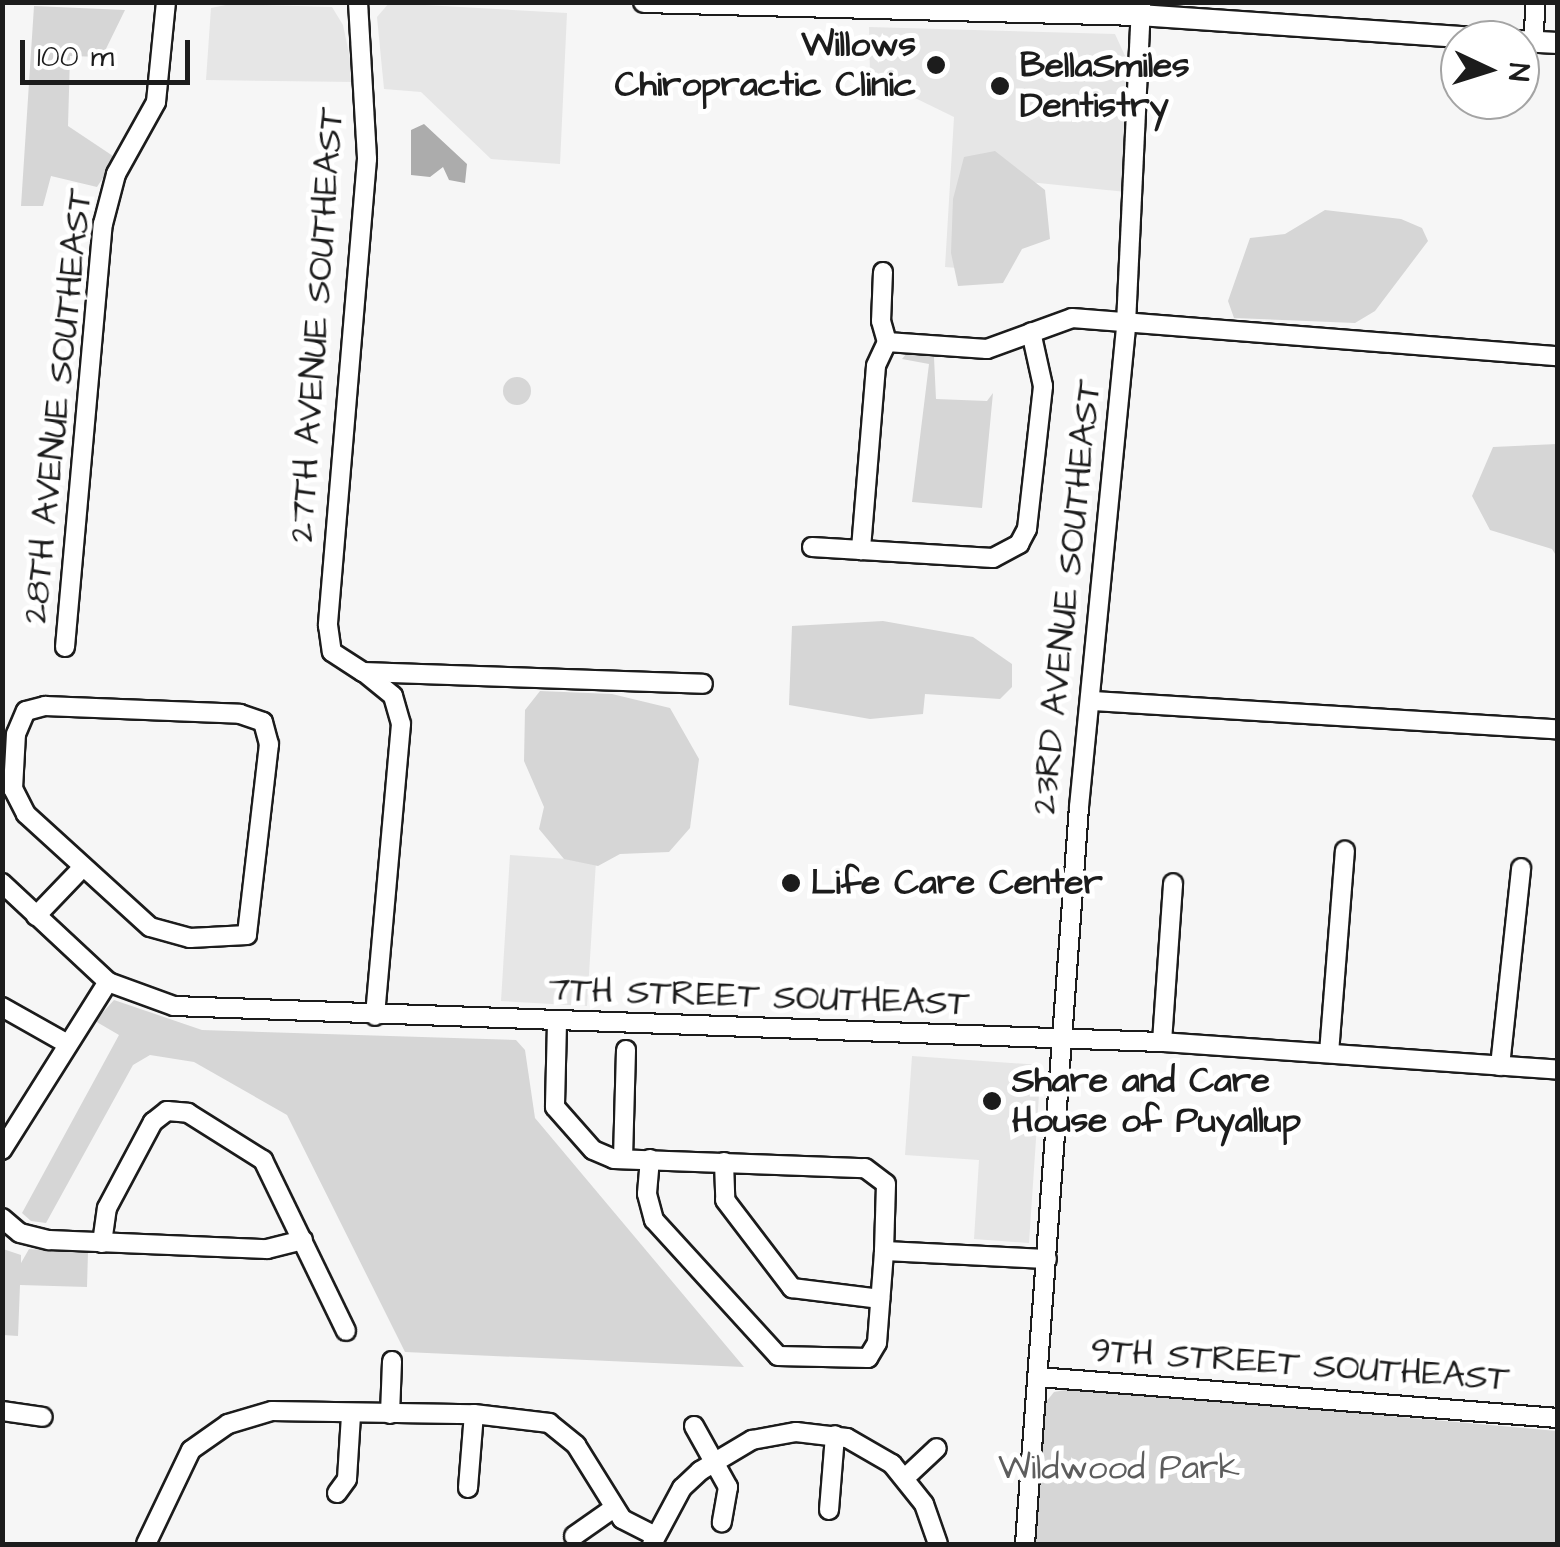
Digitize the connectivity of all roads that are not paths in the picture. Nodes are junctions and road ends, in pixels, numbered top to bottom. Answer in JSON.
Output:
{"nodes":[{"id":1,"x":166,"y":2,"type":"edge"},
{"id":2,"x":358,"y":2,"type":"edge"},
{"id":3,"x":644,"y":2,"type":"edge"},
{"id":4,"x":1140,"y":9,"type":"edge"},
{"id":5,"x":1440,"y":34,"type":"edge"},
{"id":6,"x":884,"y":272,"type":"dead end"},
{"id":7,"x":1126,"y":324,"type":"junction"},
{"id":8,"x":1031,"y":332,"type":"junction"},
{"id":9,"x":887,"y":342,"type":"junction"},
{"id":10,"x":1558,"y":356,"type":"edge"},
{"id":11,"x":812,"y":547,"type":"dead end"},
{"id":12,"x":861,"y":550,"type":"junction"},
{"id":13,"x":65,"y":647,"type":"dead end"},
{"id":14,"x":363,"y":672,"type":"junction"},
{"id":15,"x":704,"y":684,"type":"dead end"},
{"id":16,"x":1094,"y":700,"type":"junction"},
{"id":17,"x":1558,"y":729,"type":"edge"},
{"id":18,"x":1344,"y":851,"type":"dead end"},
{"id":19,"x":82,"y":868,"type":"junction"},
{"id":20,"x":1521,"y":868,"type":"dead end"},
{"id":21,"x":2,"y":883,"type":"edge"},
{"id":22,"x":1173,"y":883,"type":"dead end"},
{"id":23,"x":36,"y":916,"type":"junction"},
{"id":24,"x":108,"y":982,"type":"junction"},
{"id":25,"x":2,"y":1006,"type":"edge"},
{"id":26,"x":375,"y":1016,"type":"junction"},
{"id":27,"x":556,"y":1023,"type":"junction"},
{"id":28,"x":1062,"y":1039,"type":"junction"},
{"id":29,"x":1162,"y":1042,"type":"junction"},
{"id":30,"x":66,"y":1043,"type":"junction"},
{"id":31,"x":626,"y":1050,"type":"dead end"},
{"id":32,"x":1329,"y":1053,"type":"junction"},
{"id":33,"x":1500,"y":1066,"type":"junction"},
{"id":34,"x":1558,"y":1070,"type":"edge"},
{"id":35,"x":4,"y":1144,"type":"edge"},
{"id":36,"x":623,"y":1158,"type":"junction"},
{"id":37,"x":650,"y":1158,"type":"junction"},
{"id":38,"x":724,"y":1162,"type":"junction"},
{"id":39,"x":2,"y":1218,"type":"edge"},
{"id":40,"x":303,"y":1240,"type":"junction"},
{"id":41,"x":102,"y":1243,"type":"junction"},
{"id":42,"x":884,"y":1251,"type":"junction"},
{"id":43,"x":1047,"y":1259,"type":"junction"},
{"id":44,"x":880,"y":1299,"type":"junction"},
{"id":45,"x":346,"y":1332,"type":"dead end"},
{"id":46,"x":392,"y":1361,"type":"dead end"},
{"id":47,"x":1038,"y":1377,"type":"junction"},
{"id":48,"x":2,"y":1411,"type":"edge"},
{"id":49,"x":390,"y":1414,"type":"junction"},
{"id":50,"x":474,"y":1414,"type":"junction"},
{"id":51,"x":351,"y":1416,"type":"junction"},
{"id":52,"x":43,"y":1417,"type":"dead end"},
{"id":53,"x":1558,"y":1418,"type":"edge"},
{"id":54,"x":694,"y":1426,"type":"dead end"},
{"id":55,"x":835,"y":1435,"type":"junction"},
{"id":56,"x":938,"y":1448,"type":"dead end"},
{"id":57,"x":714,"y":1461,"type":"junction"},
{"id":58,"x":906,"y":1477,"type":"junction"},
{"id":59,"x":468,"y":1488,"type":"dead end"},
{"id":60,"x":337,"y":1493,"type":"dead end"},
{"id":61,"x":614,"y":1508,"type":"junction"},
{"id":62,"x":828,"y":1510,"type":"dead end"},
{"id":63,"x":722,"y":1522,"type":"dead end"},
{"id":64,"x":574,"y":1536,"type":"dead end"},
{"id":65,"x":653,"y":1540,"type":"edge"},
{"id":66,"x":146,"y":1544,"type":"edge"},
{"id":67,"x":938,"y":1544,"type":"edge"},
{"id":68,"x":1026,"y":1544,"type":"edge"}],
"edges":[{"from":1,"to":13,"type":"street","name":"28TH AVENUE SOUTHEAST"},
{"from":2,"to":14,"type":"street","name":"27TH AVENUE SOUTHEAST"},
{"from":3,"to":4,"type":"main road"},
{"from":4,"to":5,"type":"main road"},
{"from":4,"to":7,"type":"street","name":"23RD AVENUE SOUTHEAST"},
{"from":6,"to":9,"type":"street"},
{"from":7,"to":8,"type":"street"},
{"from":7,"to":10,"type":"street"},
{"from":7,"to":16,"type":"street","name":"23RD AVENUE SOUTHEAST"},
{"from":8,"to":9,"type":"street"},
{"from":8,"to":12,"type":"street"},
{"from":9,"to":12,"type":"street"},
{"from":11,"to":12,"type":"street"},
{"from":14,"to":15,"type":"street"},
{"from":14,"to":26,"type":"street"},
{"from":16,"to":17,"type":"street"},
{"from":16,"to":28,"type":"street","name":"23RD AVENUE SOUTHEAST"},
{"from":18,"to":32,"type":"street"},
{"from":19,"to":19,"type":"street"},
{"from":19,"to":23,"type":"street"},
{"from":20,"to":33,"type":"street"},
{"from":21,"to":23,"type":"street","name":"7TH STREET SOUTHEAST"},
{"from":22,"to":29,"type":"street"},
{"from":23,"to":24,"type":"street","name":"7TH STREET SOUTHEAST"},
{"from":24,"to":26,"type":"street","name":"7TH STREET SOUTHEAST"},
{"from":24,"to":30,"type":"street"},
{"from":25,"to":30,"type":"street"},
{"from":26,"to":27,"type":"street","name":"7TH STREET SOUTHEAST"},
{"from":27,"to":28,"type":"street","name":"7TH STREET SOUTHEAST"},
{"from":27,"to":36,"type":"street"},
{"from":28,"to":29,"type":"street","name":"7TH STREET SOUTHEAST"},
{"from":28,"to":43,"type":"street","name":"23RD AVENUE SOUTHEAST"},
{"from":29,"to":32,"type":"street","name":"7TH STREET SOUTHEAST"},
{"from":30,"to":35,"type":"street"},
{"from":31,"to":36,"type":"street"},
{"from":32,"to":33,"type":"street","name":"7TH STREET SOUTHEAST"},
{"from":33,"to":34,"type":"street","name":"7TH STREET SOUTHEAST"},
{"from":36,"to":37,"type":"street"},
{"from":37,"to":38,"type":"street"},
{"from":37,"to":44,"type":"street"},
{"from":38,"to":42,"type":"street"},
{"from":38,"to":44,"type":"street"},
{"from":39,"to":41,"type":"street"},
{"from":40,"to":41,"type":"street"},
{"from":40,"to":41,"type":"street"},
{"from":40,"to":45,"type":"street"},
{"from":42,"to":43,"type":"street"},
{"from":42,"to":44,"type":"street"},
{"from":43,"to":47,"type":"street","name":"23RD AVENUE SOUTHEAST"},
{"from":46,"to":49,"type":"street"},
{"from":47,"to":53,"type":"street","name":"9TH STREET SOUTHEAST"},
{"from":47,"to":68,"type":"street","name":"23RD AVENUE SOUTHEAST"},
{"from":48,"to":52,"type":"street"},
{"from":49,"to":50,"type":"street"},
{"from":49,"to":51,"type":"street"},
{"from":50,"to":59,"type":"street"},
{"from":50,"to":61,"type":"street"},
{"from":51,"to":60,"type":"street"},
{"from":51,"to":66,"type":"street"},
{"from":54,"to":57,"type":"street"},
{"from":55,"to":57,"type":"street"},
{"from":55,"to":58,"type":"street"},
{"from":55,"to":62,"type":"street"},
{"from":56,"to":58,"type":"street"},
{"from":57,"to":63,"type":"street"},
{"from":57,"to":65,"type":"street"},
{"from":58,"to":67,"type":"street"},
{"from":61,"to":64,"type":"street"},
{"from":61,"to":65,"type":"street"}]}
